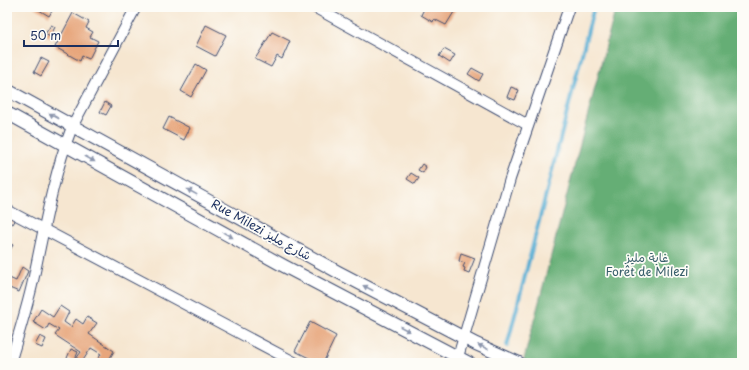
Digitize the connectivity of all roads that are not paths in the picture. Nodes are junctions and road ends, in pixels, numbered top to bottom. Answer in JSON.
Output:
{"nodes":[{"id":1,"x":136,"y":7,"type":"edge"},
{"id":2,"x":314,"y":7,"type":"edge"},
{"id":3,"x":569,"y":7,"type":"edge"},
{"id":4,"x":7,"y":90,"type":"edge"},
{"id":5,"x":7,"y":113,"type":"edge"},
{"id":6,"x":528,"y":125,"type":"junction"},
{"id":7,"x":72,"y":127,"type":"junction"},
{"id":8,"x":65,"y":145,"type":"junction"},
{"id":9,"x":7,"y":210,"type":"edge"},
{"id":10,"x":43,"y":230,"type":"junction"},
{"id":11,"x":464,"y":338,"type":"junction"},
{"id":12,"x":458,"y":357,"type":"junction"},
{"id":13,"x":10,"y":363,"type":"edge"},
{"id":14,"x":296,"y":363,"type":"edge"},
{"id":15,"x":469,"y":363,"type":"edge"},
{"id":16,"x":519,"y":363,"type":"edge"}],
"edges":[{"from":1,"to":7,"type":"street"},
{"from":2,"to":6,"type":"street"},
{"from":3,"to":6,"type":"street"},
{"from":7,"to":4,"type":"street","name":"Rue Milezi شارع مليز","one_way":true},
{"from":5,"to":8,"type":"street","name":"Rue Milezi شارع مليز"},
{"from":6,"to":11,"type":"street"},
{"from":7,"to":8,"type":"street"},
{"from":11,"to":7,"type":"street","name":"Rue Milezi شارع مليز","one_way":true},
{"from":8,"to":10,"type":"street"},
{"from":8,"to":12,"type":"street","name":"Rue Milezi شارع مليز","one_way":true},
{"from":9,"to":10,"type":"street"},
{"from":10,"to":13,"type":"street"},
{"from":10,"to":14,"type":"street"},
{"from":11,"to":12,"type":"street"},
{"from":16,"to":11,"type":"street","name":"Rue Milezi شارع مليز","one_way":true},
{"from":12,"to":15,"type":"street","name":"Rue Milezi شارع مليز"}]}
